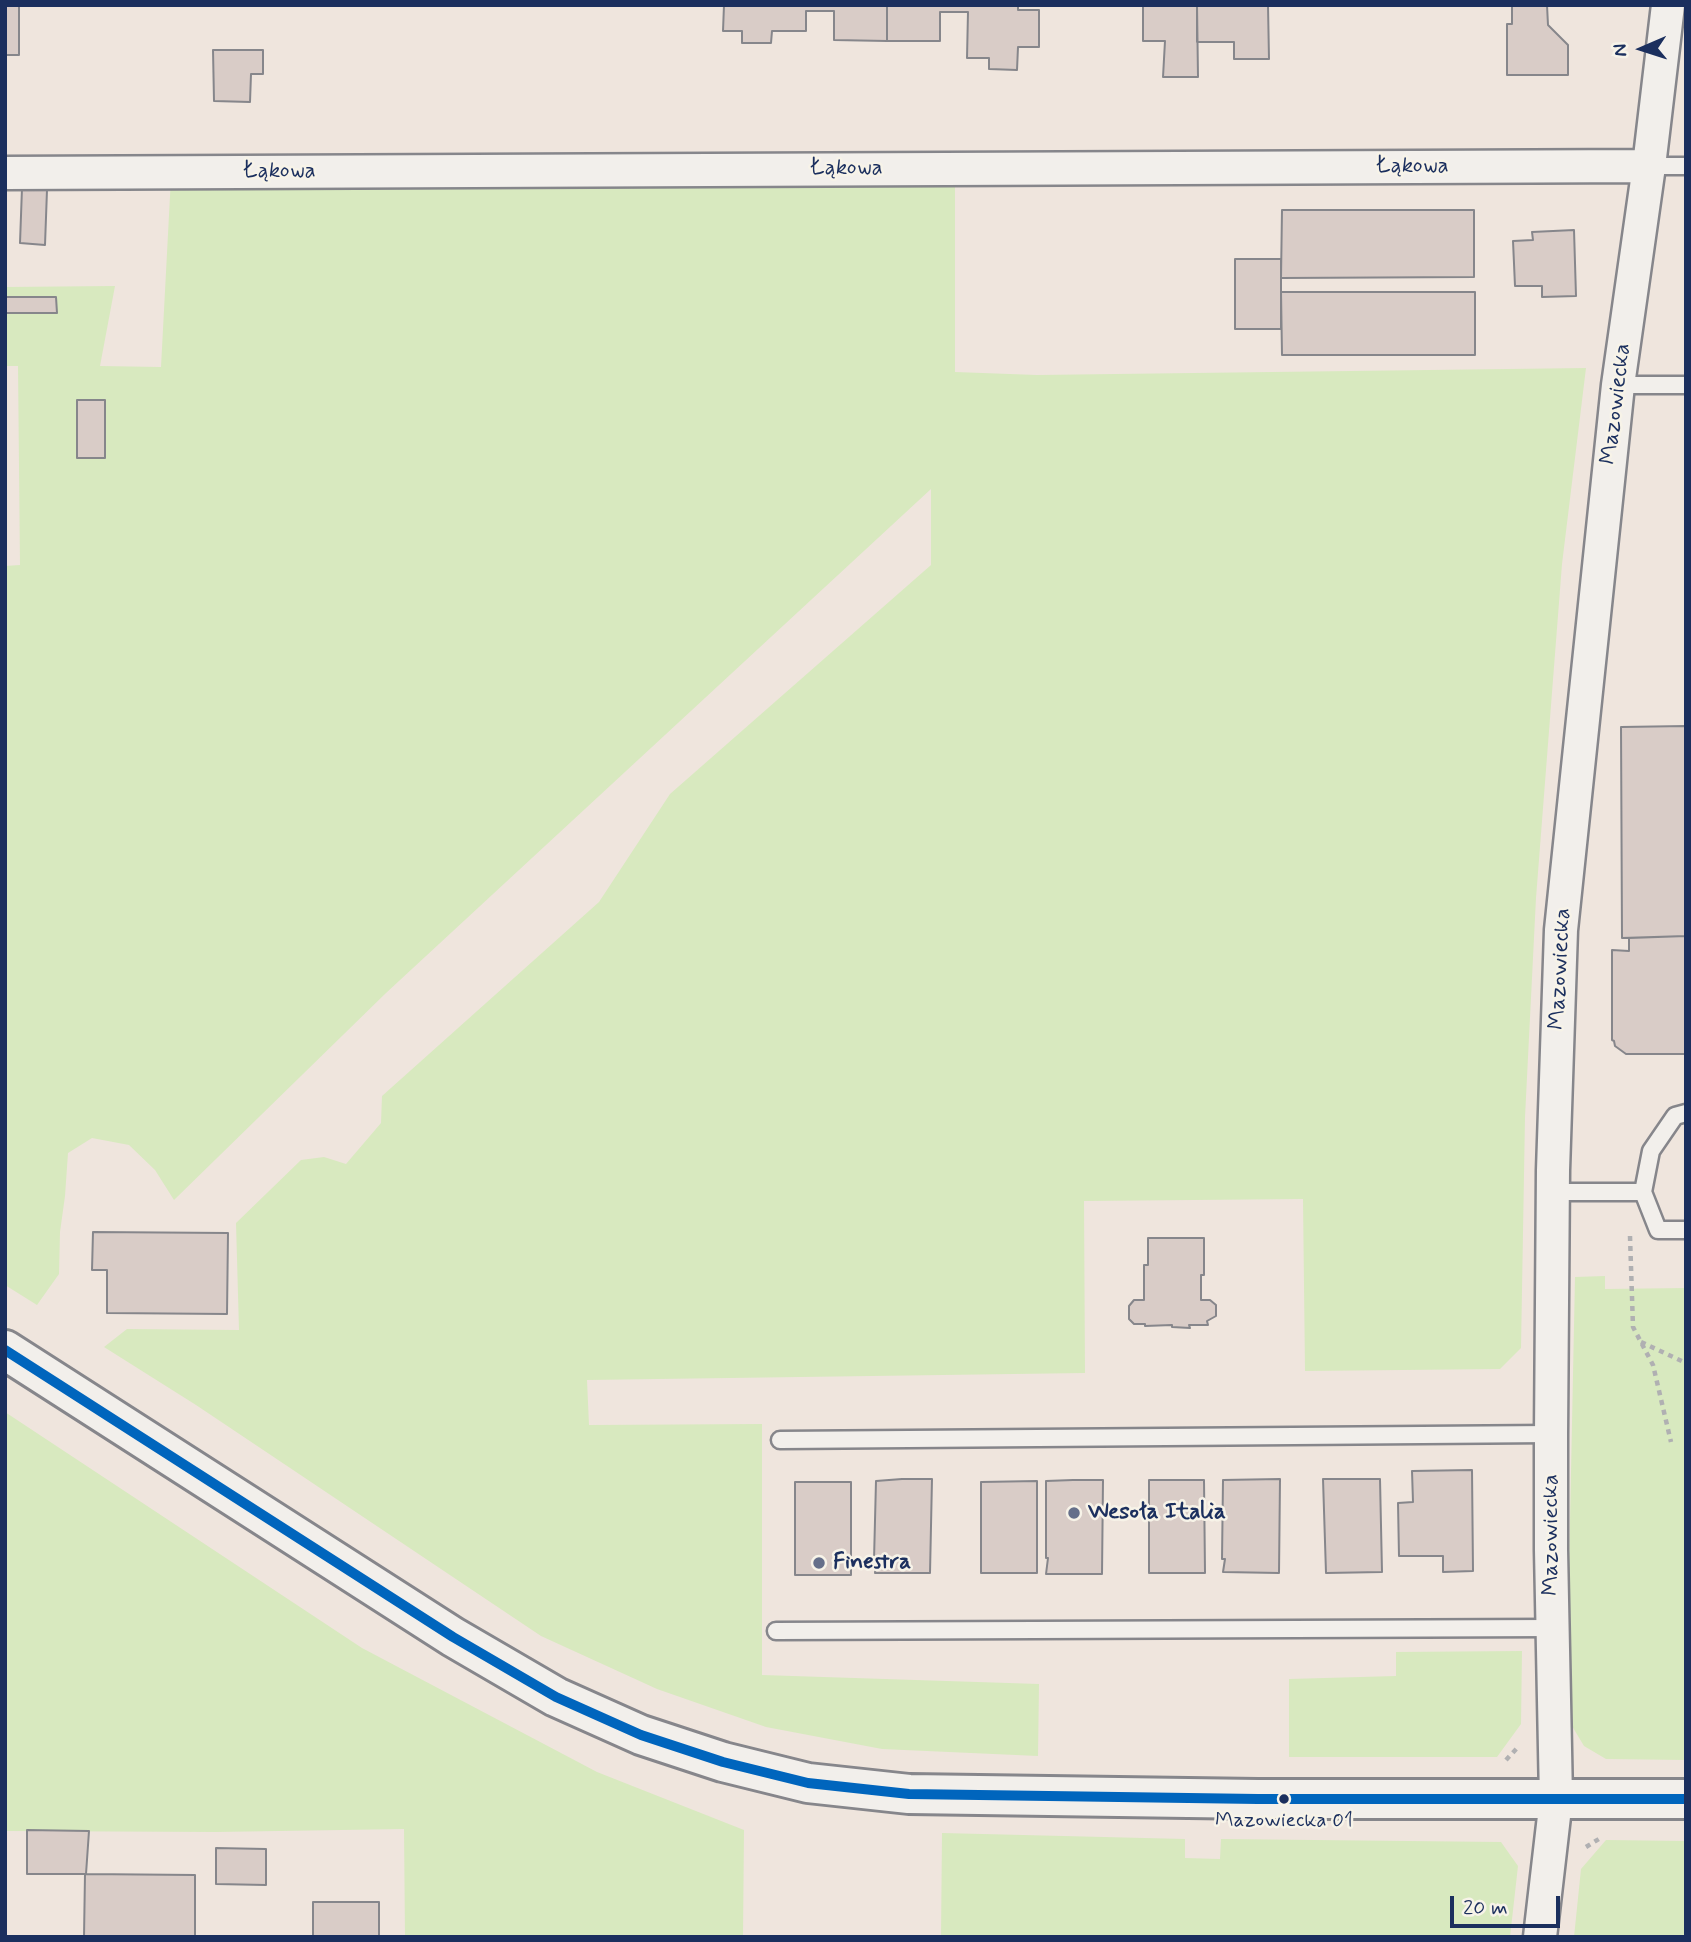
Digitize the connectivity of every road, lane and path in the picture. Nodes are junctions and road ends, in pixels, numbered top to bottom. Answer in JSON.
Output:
{"nodes":[{"id":1,"x":1668,"y":5,"type":"edge"},
{"id":2,"x":1649,"y":166,"type":"junction"},
{"id":3,"x":1686,"y":166,"type":"edge"},
{"id":4,"x":5,"y":173,"type":"edge"},
{"id":5,"x":1618,"y":386,"type":"junction"},
{"id":6,"x":1686,"y":386,"type":"edge"},
{"id":7,"x":1686,"y":1113,"type":"edge"},
{"id":8,"x":1553,"y":1192,"type":"junction"},
{"id":9,"x":1643,"y":1192,"type":"junction"},
{"id":10,"x":1686,"y":1230,"type":"edge"},
{"id":11,"x":1640,"y":1341,"type":"junction"},
{"id":12,"x":5,"y":1350,"type":"edge"},
{"id":13,"x":1686,"y":1363,"type":"edge"},
{"id":14,"x":1551,"y":1434,"type":"junction"},
{"id":15,"x":779,"y":1440,"type":"dead end"},
{"id":16,"x":1671,"y":1442,"type":"dead end"},
{"id":17,"x":1553,"y":1628,"type":"junction"},
{"id":18,"x":776,"y":1631,"type":"dead end"},
{"id":19,"x":1556,"y":1799,"type":"junction"},
{"id":20,"x":1686,"y":1799,"type":"edge"},
{"id":21,"x":1540,"y":1937,"type":"edge"}],
"edges":[{"from":1,"to":2,"type":"street","name":"Mazowiecka"},
{"from":2,"to":3,"type":"lane","name":"Łąkowa"},
{"from":2,"to":4,"type":"street","name":"Łąkowa"},
{"from":2,"to":5,"type":"street","name":"Mazowiecka"},
{"from":5,"to":6,"type":"lane"},
{"from":5,"to":8,"type":"street","name":"Mazowiecka"},
{"from":7,"to":9,"type":"lane"},
{"from":8,"to":9,"type":"lane"},
{"from":8,"to":14,"type":"street","name":"Mazowiecka"},
{"from":9,"to":10,"type":"lane"},
{"from":9,"to":11,"type":"path"},
{"from":11,"to":13,"type":"path"},
{"from":11,"to":16,"type":"path"},
{"from":12,"to":19,"type":"main road"},
{"from":14,"to":15,"type":"lane"},
{"from":14,"to":17,"type":"street","name":"Mazowiecka"},
{"from":17,"to":18,"type":"lane"},
{"from":17,"to":19,"type":"street","name":"Mazowiecka"},
{"from":19,"to":20,"type":"main road"},
{"from":19,"to":21,"type":"street","name":"Mazowiecka"}]}
